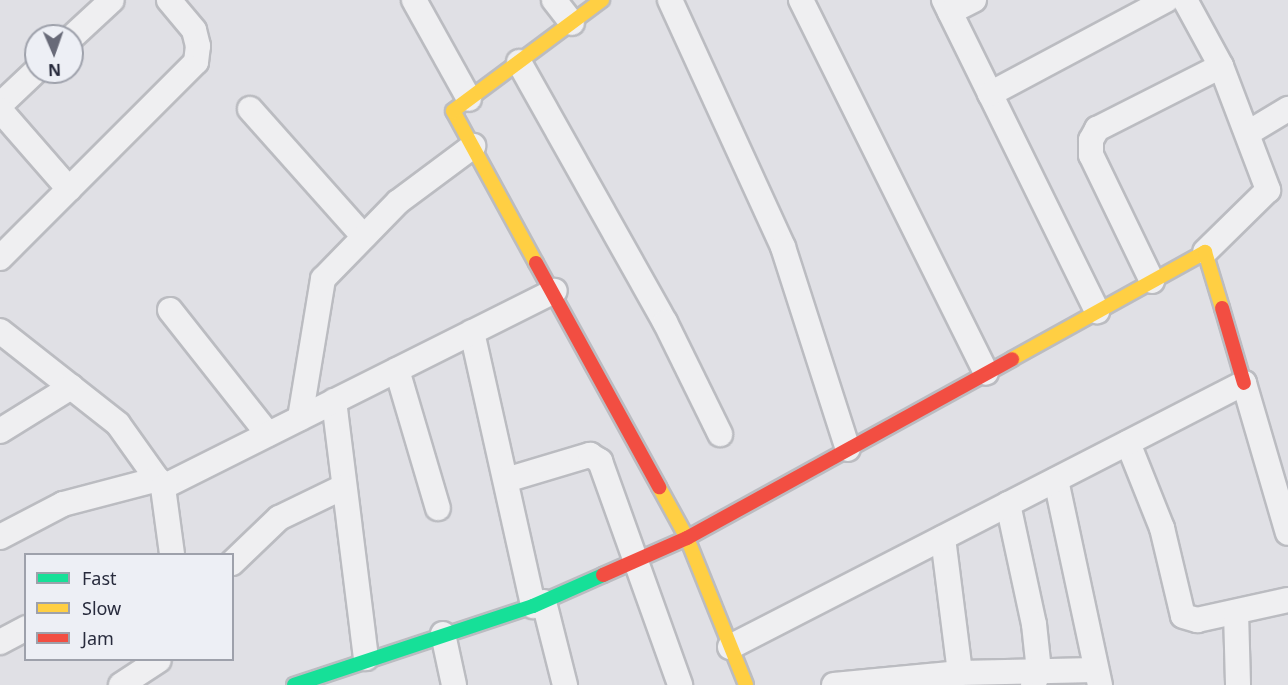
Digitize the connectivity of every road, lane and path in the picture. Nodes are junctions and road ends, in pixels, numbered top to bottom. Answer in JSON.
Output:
{"nodes":[{"id":1,"x":112,"y":0,"type":"edge"},
{"id":2,"x":169,"y":0,"type":"edge"},
{"id":3,"x":415,"y":0,"type":"edge"},
{"id":4,"x":554,"y":0,"type":"edge"},
{"id":5,"x":602,"y":0,"type":"edge"},
{"id":6,"x":670,"y":0,"type":"edge"},
{"id":7,"x":801,"y":0,"type":"edge"},
{"id":8,"x":974,"y":0,"type":"edge"},
{"id":9,"x":1166,"y":0,"type":"edge"},
{"id":10,"x":1185,"y":0,"type":"edge"},
{"id":11,"x":947,"y":6,"type":"edge"},
{"id":12,"x":572,"y":23,"type":"junction"},
{"id":13,"x":84,"y":26,"type":"edge"},
{"id":14,"x":519,"y":62,"type":"junction"},
{"id":15,"x":1221,"y":66,"type":"junction"},
{"id":16,"x":24,"y":82,"type":"edge"},
{"id":17,"x":990,"y":94,"type":"junction"},
{"id":18,"x":469,"y":99,"type":"junction"},
{"id":19,"x":0,"y":105,"type":"edge"},
{"id":20,"x":250,"y":109,"type":"dead end"},
{"id":21,"x":1288,"y":109,"type":"edge"},
{"id":22,"x":0,"y":110,"type":"edge"},
{"id":23,"x":1248,"y":133,"type":"junction"},
{"id":24,"x":472,"y":146,"type":"junction"},
{"id":25,"x":69,"y":189,"type":"junction"},
{"id":26,"x":364,"y":237,"type":"junction"},
{"id":27,"x":1205,"y":252,"type":"junction"},
{"id":28,"x":0,"y":258,"type":"edge"},
{"id":29,"x":1152,"y":281,"type":"junction"},
{"id":30,"x":555,"y":291,"type":"junction"},
{"id":31,"x":170,"y":310,"type":"dead end"},
{"id":32,"x":1097,"y":311,"type":"junction"},
{"id":33,"x":0,"y":331,"type":"edge"},
{"id":34,"x":472,"y":332,"type":"junction"},
{"id":35,"x":397,"y":370,"type":"junction"},
{"id":36,"x":986,"y":373,"type":"junction"},
{"id":37,"x":1244,"y":383,"type":"junction"},
{"id":38,"x":71,"y":387,"type":"junction"},
{"id":39,"x":333,"y":401,"type":"junction"},
{"id":40,"x":300,"y":418,"type":"junction"},
{"id":41,"x":0,"y":431,"type":"edge"},
{"id":42,"x":720,"y":434,"type":"dead end"},
{"id":43,"x":268,"y":435,"type":"junction"},
{"id":44,"x":1128,"y":443,"type":"junction"},
{"id":45,"x":848,"y":449,"type":"junction"},
{"id":46,"x":506,"y":480,"type":"junction"},
{"id":47,"x":1056,"y":480,"type":"junction"},
{"id":48,"x":161,"y":483,"type":"junction"},
{"id":49,"x":343,"y":487,"type":"junction"},
{"id":50,"x":1008,"y":504,"type":"junction"},
{"id":51,"x":438,"y":508,"type":"dead end"},
{"id":52,"x":1288,"y":533,"type":"edge"},
{"id":53,"x":0,"y":537,"type":"edge"},
{"id":54,"x":687,"y":538,"type":"junction"},
{"id":55,"x":943,"y":538,"type":"junction"},
{"id":56,"x":172,"y":553,"type":"edge"},
{"id":57,"x":234,"y":561,"type":"edge"},
{"id":58,"x":634,"y":561,"type":"junction"},
{"id":59,"x":1288,"y":600,"type":"edge"},
{"id":60,"x":539,"y":604,"type":"junction"},
{"id":61,"x":1236,"y":612,"type":"junction"},
{"id":62,"x":24,"y":629,"type":"edge"},
{"id":63,"x":443,"y":634,"type":"junction"},
{"id":64,"x":0,"y":642,"type":"edge"},
{"id":65,"x":730,"y":647,"type":"junction"},
{"id":66,"x":366,"y":658,"type":"junction"},
{"id":67,"x":157,"y":661,"type":"edge"},
{"id":68,"x":960,"y":673,"type":"junction"},
{"id":69,"x":1036,"y":678,"type":"edge"},
{"id":70,"x":1098,"y":678,"type":"edge"},
{"id":71,"x":325,"y":680,"type":"edge"},
{"id":72,"x":922,"y":680,"type":"edge"},
{"id":73,"x":121,"y":685,"type":"edge"},
{"id":74,"x":294,"y":685,"type":"edge"},
{"id":75,"x":454,"y":685,"type":"edge"},
{"id":76,"x":565,"y":685,"type":"edge"},
{"id":77,"x":681,"y":685,"type":"edge"},
{"id":78,"x":746,"y":685,"type":"edge"},
{"id":79,"x":834,"y":685,"type":"edge"},
{"id":80,"x":1238,"y":685,"type":"edge"}],
"edges":[{"from":1,"to":13,"type":"street"},
{"from":2,"to":25,"type":"street"},
{"from":3,"to":18,"type":"street"},
{"from":4,"to":12,"type":"street"},
{"from":5,"to":12,"type":"street"},
{"from":6,"to":45,"type":"street"},
{"from":7,"to":36,"type":"street"},
{"from":8,"to":11,"type":"street"},
{"from":9,"to":17,"type":"street"},
{"from":10,"to":15,"type":"street"},
{"from":11,"to":17,"type":"street"},
{"from":12,"to":14,"type":"street"},
{"from":14,"to":18,"type":"street"},
{"from":14,"to":42,"type":"street"},
{"from":15,"to":23,"type":"street"},
{"from":15,"to":29,"type":"street"},
{"from":16,"to":19,"type":"street"},
{"from":17,"to":32,"type":"street"},
{"from":18,"to":24,"type":"street"},
{"from":20,"to":26,"type":"street"},
{"from":21,"to":23,"type":"street"},
{"from":22,"to":25,"type":"street"},
{"from":23,"to":27,"type":"street"},
{"from":24,"to":26,"type":"street"},
{"from":24,"to":30,"type":"street"},
{"from":25,"to":28,"type":"street"},
{"from":26,"to":40,"type":"street"},
{"from":27,"to":29,"type":"street"},
{"from":27,"to":37,"type":"street"},
{"from":29,"to":32,"type":"street"},
{"from":30,"to":34,"type":"street"},
{"from":30,"to":54,"type":"street"},
{"from":31,"to":43,"type":"street"},
{"from":32,"to":36,"type":"street"},
{"from":33,"to":38,"type":"street"},
{"from":34,"to":35,"type":"street"},
{"from":34,"to":46,"type":"street"},
{"from":35,"to":39,"type":"street"},
{"from":35,"to":51,"type":"street"},
{"from":36,"to":45,"type":"street"},
{"from":37,"to":44,"type":"street"},
{"from":37,"to":52,"type":"street"},
{"from":38,"to":41,"type":"street"},
{"from":38,"to":48,"type":"street"},
{"from":39,"to":40,"type":"street"},
{"from":39,"to":49,"type":"street"},
{"from":40,"to":43,"type":"street"},
{"from":43,"to":48,"type":"street"},
{"from":44,"to":47,"type":"street"},
{"from":44,"to":61,"type":"street"},
{"from":45,"to":54,"type":"street"},
{"from":46,"to":58,"type":"street"},
{"from":46,"to":60,"type":"street"},
{"from":47,"to":50,"type":"street"},
{"from":47,"to":70,"type":"street"},
{"from":48,"to":53,"type":"street"},
{"from":48,"to":56,"type":"street"},
{"from":49,"to":57,"type":"street"},
{"from":49,"to":66,"type":"street"},
{"from":50,"to":55,"type":"street"},
{"from":50,"to":69,"type":"street"},
{"from":54,"to":58,"type":"street"},
{"from":54,"to":65,"type":"street"},
{"from":55,"to":65,"type":"street"},
{"from":55,"to":68,"type":"street"},
{"from":58,"to":60,"type":"street"},
{"from":58,"to":77,"type":"street"},
{"from":59,"to":61,"type":"street"},
{"from":60,"to":63,"type":"street"},
{"from":60,"to":76,"type":"street"},
{"from":61,"to":80,"type":"street"},
{"from":62,"to":64,"type":"street"},
{"from":63,"to":66,"type":"street"},
{"from":63,"to":75,"type":"street"},
{"from":65,"to":78,"type":"street"},
{"from":66,"to":71,"type":"street"},
{"from":67,"to":73,"type":"street"},
{"from":68,"to":69,"type":"street"},
{"from":68,"to":72,"type":"street"},
{"from":69,"to":70,"type":"street"},
{"from":71,"to":74,"type":"street"},
{"from":72,"to":79,"type":"street"}]}
